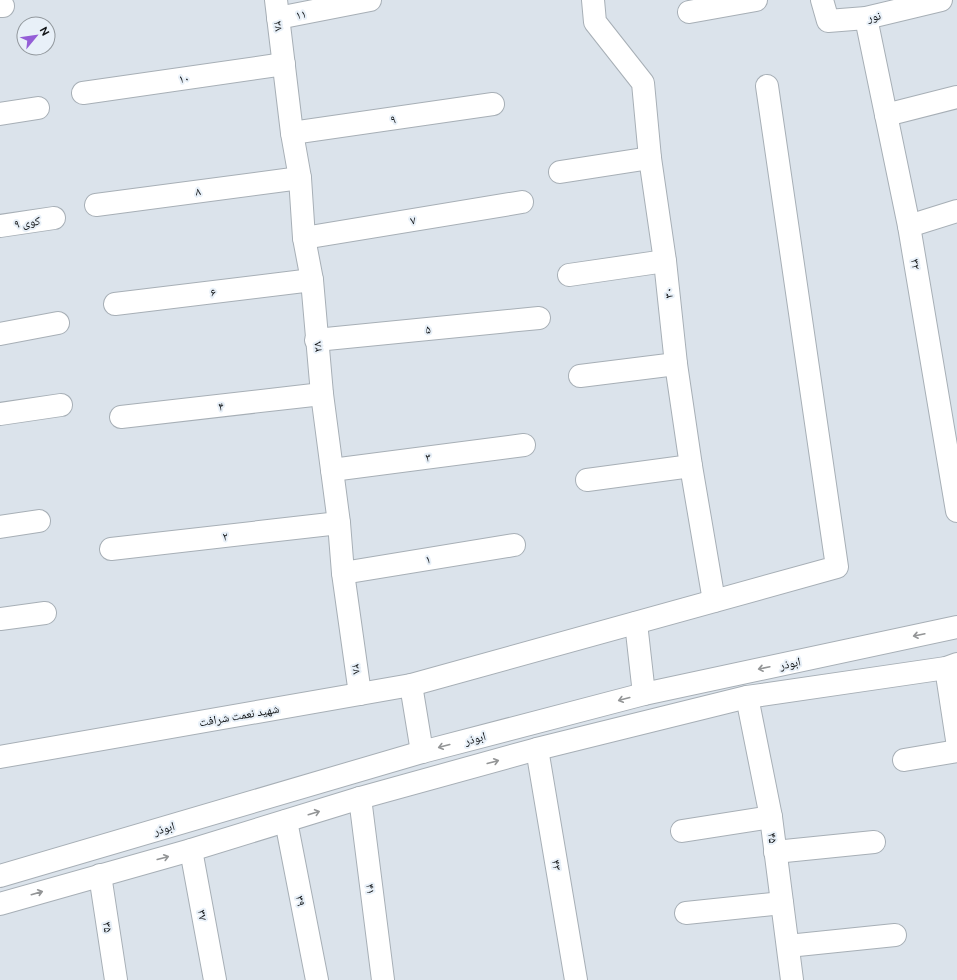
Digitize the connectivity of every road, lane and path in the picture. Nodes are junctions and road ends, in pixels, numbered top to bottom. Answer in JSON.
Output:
{"nodes":[{"id":1,"x":370,"y":0,"type":"edge"},
{"id":2,"x":593,"y":0,"type":"edge"},
{"id":3,"x":756,"y":0,"type":"edge"},
{"id":4,"x":822,"y":0,"type":"edge"},
{"id":5,"x":941,"y":0,"type":"edge"},
{"id":6,"x":903,"y":4,"type":"edge"},
{"id":7,"x":277,"y":9,"type":"edge"},
{"id":8,"x":689,"y":12,"type":"dead end"},
{"id":9,"x":866,"y":18,"type":"junction"},
{"id":10,"x":284,"y":64,"type":"junction"},
{"id":11,"x":767,"y":86,"type":"dead end"},
{"id":12,"x":83,"y":93,"type":"dead end"},
{"id":13,"x":957,"y":97,"type":"edge"},
{"id":14,"x":493,"y":104,"type":"dead end"},
{"id":15,"x":38,"y":108,"type":"dead end"},
{"id":16,"x":0,"y":114,"type":"edge"},
{"id":17,"x":886,"y":115,"type":"junction"},
{"id":18,"x":292,"y":133,"type":"junction"},
{"id":19,"x":650,"y":158,"type":"junction"},
{"id":20,"x":560,"y":172,"type":"dead end"},
{"id":21,"x":300,"y":178,"type":"junction"},
{"id":22,"x":522,"y":202,"type":"dead end"},
{"id":23,"x":96,"y":205,"type":"dead end"},
{"id":24,"x":957,"y":211,"type":"edge"},
{"id":25,"x":54,"y":218,"type":"dead end"},
{"id":26,"x":0,"y":226,"type":"edge"},
{"id":27,"x":910,"y":226,"type":"junction"},
{"id":28,"x":304,"y":238,"type":"junction"},
{"id":29,"x":665,"y":261,"type":"junction"},
{"id":30,"x":569,"y":274,"type":"dead end"},
{"id":31,"x":312,"y":280,"type":"junction"},
{"id":32,"x":115,"y":304,"type":"dead end"},
{"id":33,"x":539,"y":318,"type":"dead end"},
{"id":34,"x":58,"y":324,"type":"dead end"},
{"id":35,"x":0,"y":334,"type":"edge"},
{"id":36,"x":316,"y":340,"type":"junction"},
{"id":37,"x":676,"y":364,"type":"junction"},
{"id":38,"x":580,"y":376,"type":"dead end"},
{"id":39,"x":322,"y":394,"type":"junction"},
{"id":40,"x":61,"y":405,"type":"dead end"},
{"id":41,"x":0,"y":414,"type":"edge"},
{"id":42,"x":121,"y":417,"type":"dead end"},
{"id":43,"x":524,"y":445,"type":"dead end"},
{"id":44,"x":691,"y":466,"type":"junction"},
{"id":45,"x":332,"y":470,"type":"junction"},
{"id":46,"x":587,"y":480,"type":"dead end"},
{"id":47,"x":957,"y":511,"type":"edge"},
{"id":48,"x":39,"y":521,"type":"dead end"},
{"id":49,"x":339,"y":523,"type":"junction"},
{"id":50,"x":0,"y":527,"type":"edge"},
{"id":51,"x":514,"y":545,"type":"dead end"},
{"id":52,"x":111,"y":549,"type":"dead end"},
{"id":53,"x":343,"y":573,"type":"junction"},
{"id":54,"x":714,"y":601,"type":"junction"},
{"id":55,"x":45,"y":613,"type":"dead end"},
{"id":56,"x":0,"y":620,"type":"edge"},
{"id":57,"x":636,"y":622,"type":"junction"},
{"id":58,"x":957,"y":627,"type":"edge"},
{"id":59,"x":951,"y":666,"type":"edge"},
{"id":60,"x":411,"y":685,"type":"junction"},
{"id":61,"x":360,"y":694,"type":"junction"},
{"id":62,"x":644,"y":694,"type":"junction"},
{"id":63,"x":747,"y":697,"type":"junction"},
{"id":64,"x":957,"y":740,"type":"edge"},
{"id":65,"x":537,"y":750,"type":"junction"},
{"id":66,"x":957,"y":751,"type":"edge"},
{"id":67,"x":422,"y":752,"type":"junction"},
{"id":68,"x":0,"y":758,"type":"edge"},
{"id":69,"x":904,"y":760,"type":"dead end"},
{"id":70,"x":360,"y":798,"type":"junction"},
{"id":71,"x":771,"y":817,"type":"junction"},
{"id":72,"x":286,"y":821,"type":"junction"},
{"id":73,"x":682,"y":831,"type":"dead end"},
{"id":74,"x":874,"y":842,"type":"dead end"},
{"id":75,"x":191,"y":850,"type":"junction"},
{"id":76,"x":775,"y":852,"type":"junction"},
{"id":77,"x":100,"y":875,"type":"junction"},
{"id":78,"x":0,"y":876,"type":"edge"},
{"id":79,"x":782,"y":903,"type":"junction"},
{"id":80,"x":0,"y":904,"type":"edge"},
{"id":81,"x":686,"y":913,"type":"dead end"},
{"id":82,"x":895,"y":935,"type":"dead end"},
{"id":83,"x":788,"y":946,"type":"junction"},
{"id":84,"x":116,"y":980,"type":"edge"},
{"id":85,"x":215,"y":980,"type":"edge"},
{"id":86,"x":316,"y":980,"type":"edge"},
{"id":87,"x":383,"y":980,"type":"edge"},
{"id":88,"x":576,"y":980,"type":"edge"},
{"id":89,"x":792,"y":980,"type":"edge"}],
"edges":[{"from":1,"to":7,"type":"street","name":"۱۱"},
{"from":2,"to":19,"type":"street","name":"۳۰"},
{"from":3,"to":8,"type":"street"},
{"from":4,"to":9,"type":"street","name":"نور"},
{"from":5,"to":6,"type":"street","name":"نور"},
{"from":6,"to":9,"type":"street","name":"نور"},
{"from":7,"to":10,"type":"street","name":"۲۸"},
{"from":9,"to":17,"type":"street","name":"۳۲"},
{"from":10,"to":12,"type":"street","name":"۱۰"},
{"from":10,"to":18,"type":"street","name":"۲۸"},
{"from":11,"to":54,"type":"street","name":"شهید نعمت شرافت"},
{"from":13,"to":17,"type":"street"},
{"from":14,"to":18,"type":"street","name":"۹"},
{"from":15,"to":16,"type":"street"},
{"from":17,"to":27,"type":"street","name":"۳۲"},
{"from":18,"to":21,"type":"street","name":"۲۸"},
{"from":19,"to":20,"type":"street"},
{"from":19,"to":29,"type":"street","name":"۳۰"},
{"from":21,"to":23,"type":"street","name":"۸"},
{"from":21,"to":28,"type":"street","name":"۲۸"},
{"from":22,"to":28,"type":"street","name":"۷"},
{"from":24,"to":27,"type":"street"},
{"from":25,"to":26,"type":"street","name":"کوی ۹"},
{"from":27,"to":47,"type":"street","name":"۳۲"},
{"from":28,"to":31,"type":"street","name":"۲۸"},
{"from":29,"to":30,"type":"street"},
{"from":29,"to":37,"type":"street","name":"۳۰"},
{"from":31,"to":32,"type":"street","name":"۶"},
{"from":31,"to":36,"type":"street","name":"۲۸"},
{"from":33,"to":36,"type":"street","name":"۵"},
{"from":34,"to":35,"type":"street"},
{"from":36,"to":39,"type":"street","name":"۲۸"},
{"from":37,"to":38,"type":"street"},
{"from":37,"to":44,"type":"street","name":"۳۰"},
{"from":39,"to":42,"type":"street","name":"۴"},
{"from":39,"to":45,"type":"street","name":"۲۸"},
{"from":40,"to":41,"type":"street"},
{"from":43,"to":45,"type":"street","name":"۳"},
{"from":44,"to":46,"type":"street"},
{"from":44,"to":54,"type":"street","name":"۳۰"},
{"from":45,"to":49,"type":"street","name":"۲۸"},
{"from":48,"to":50,"type":"street"},
{"from":49,"to":52,"type":"street","name":"۲"},
{"from":49,"to":53,"type":"street","name":"۲۸"},
{"from":51,"to":53,"type":"street","name":"۱"},
{"from":53,"to":61,"type":"street","name":"۲۸"},
{"from":54,"to":57,"type":"street","name":"شهید نعمت شرافت"},
{"from":55,"to":56,"type":"street"},
{"from":57,"to":60,"type":"street","name":"شهید نعمت شرافت"},
{"from":57,"to":62,"type":"street"},
{"from":58,"to":62,"type":"street","name":"ابوذر","one_way":true},
{"from":59,"to":63,"type":"street"},
{"from":59,"to":64,"type":"street"},
{"from":60,"to":61,"type":"street","name":"شهید نعمت شرافت"},
{"from":60,"to":67,"type":"street"},
{"from":61,"to":68,"type":"street","name":"شهید نعمت شرافت"},
{"from":62,"to":67,"type":"street","name":"ابوذر","one_way":true},
{"from":63,"to":65,"type":"street"},
{"from":63,"to":71,"type":"street","name":"۴۵"},
{"from":70,"to":65,"type":"street","one_way":true},
{"from":65,"to":88,"type":"street","name":"۴۳"},
{"from":66,"to":69,"type":"street"},
{"from":67,"to":78,"type":"street","name":"ابوذر"},
{"from":72,"to":70,"type":"street","one_way":true},
{"from":70,"to":87,"type":"street","name":"۴۱"},
{"from":71,"to":73,"type":"street"},
{"from":71,"to":76,"type":"street","name":"۴۵"},
{"from":72,"to":75,"type":"street"},
{"from":72,"to":86,"type":"street","name":"۳۹"},
{"from":74,"to":76,"type":"street"},
{"from":77,"to":75,"type":"street","one_way":true},
{"from":75,"to":85,"type":"street","name":"۳۷"},
{"from":76,"to":79,"type":"street","name":"۴۵"},
{"from":80,"to":77,"type":"street","one_way":true},
{"from":77,"to":84,"type":"street","name":"۳۵"},
{"from":79,"to":81,"type":"street"},
{"from":79,"to":83,"type":"street","name":"۴۵"},
{"from":82,"to":83,"type":"street"},
{"from":83,"to":89,"type":"street","name":"۴۵"}]}
